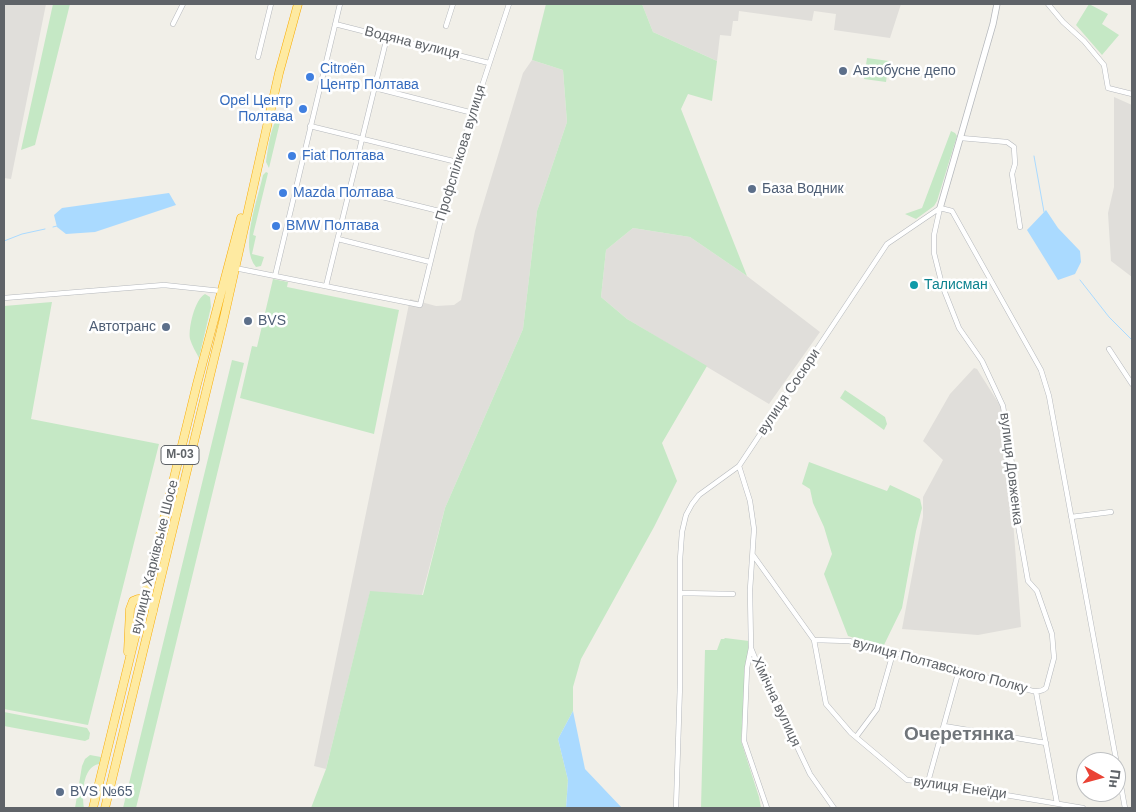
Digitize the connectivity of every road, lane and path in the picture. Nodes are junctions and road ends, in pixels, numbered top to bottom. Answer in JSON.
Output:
{"nodes":[{"id":1,"x":183,"y":4,"type":"edge"},
{"id":2,"x":271,"y":4,"type":"edge"},
{"id":3,"x":298,"y":4,"type":"edge"},
{"id":4,"x":340,"y":4,"type":"edge"},
{"id":5,"x":453,"y":4,"type":"edge"},
{"id":6,"x":509,"y":4,"type":"edge"},
{"id":7,"x":997,"y":4,"type":"edge"},
{"id":8,"x":1048,"y":4,"type":"edge"},
{"id":9,"x":174,"y":24,"type":"dead end"},
{"id":10,"x":335,"y":24,"type":"junction"},
{"id":11,"x":446,"y":26,"type":"dead end"},
{"id":12,"x":388,"y":37,"type":"junction"},
{"id":13,"x":258,"y":56,"type":"dead end"},
{"id":14,"x":489,"y":63,"type":"junction"},
{"id":15,"x":375,"y":88,"type":"junction"},
{"id":16,"x":1132,"y":94,"type":"edge"},
{"id":17,"x":473,"y":112,"type":"junction"},
{"id":18,"x":310,"y":126,"type":"junction"},
{"id":19,"x":960,"y":138,"type":"junction"},
{"id":20,"x":362,"y":139,"type":"junction"},
{"id":21,"x":457,"y":162,"type":"junction"},
{"id":22,"x":350,"y":190,"type":"junction"},
{"id":23,"x":940,"y":208,"type":"junction"},
{"id":24,"x":443,"y":212,"type":"junction"},
{"id":25,"x":1020,"y":227,"type":"dead end"},
{"id":26,"x":338,"y":239,"type":"junction"},
{"id":27,"x":430,"y":262,"type":"junction"},
{"id":28,"x":231,"y":267,"type":"junction"},
{"id":29,"x":275,"y":276,"type":"junction"},
{"id":30,"x":326,"y":286,"type":"junction"},
{"id":31,"x":221,"y":292,"type":"junction"},
{"id":32,"x":4,"y":298,"type":"edge"},
{"id":33,"x":1109,"y":349,"type":"dead end"},
{"id":34,"x":1132,"y":384,"type":"edge"},
{"id":35,"x":739,"y":466,"type":"junction"},
{"id":36,"x":1111,"y":512,"type":"dead end"},
{"id":37,"x":1072,"y":517,"type":"junction"},
{"id":38,"x":1020,"y":536,"type":"joint"},
{"id":39,"x":753,"y":555,"type":"junction"},
{"id":40,"x":680,"y":593,"type":"junction"},
{"id":41,"x":733,"y":594,"type":"dead end"},
{"id":42,"x":145,"y":599,"type":"junction"},
{"id":43,"x":153,"y":611,"type":"junction"},
{"id":44,"x":814,"y":640,"type":"junction"},
{"id":45,"x":751,"y":648,"type":"junction"},
{"id":46,"x":893,"y":653,"type":"junction"},
{"id":47,"x":959,"y":670,"type":"junction"},
{"id":48,"x":126,"y":673,"type":"junction"},
{"id":49,"x":1036,"y":692,"type":"junction"},
{"id":50,"x":944,"y":726,"type":"junction"},
{"id":51,"x":856,"y":737,"type":"junction"},
{"id":52,"x":1046,"y":743,"type":"junction"},
{"id":53,"x":928,"y":782,"type":"junction"},
{"id":54,"x":1056,"y":803,"type":"junction"},
{"id":55,"x":93,"y":808,"type":"edge"},
{"id":56,"x":105,"y":808,"type":"edge"},
{"id":57,"x":676,"y":808,"type":"edge"},
{"id":58,"x":767,"y":808,"type":"edge"},
{"id":59,"x":834,"y":808,"type":"edge"},
{"id":60,"x":1083,"y":808,"type":"edge"},
{"id":61,"x":1125,"y":808,"type":"edge"}],
"edges":[{"from":1,"to":9,"type":"street"},
{"from":2,"to":13,"type":"street"},
{"from":3,"to":28,"type":"highway","name":"вулиця Харківське Шосе","number":"М-03"},
{"from":4,"to":10,"type":"street"},
{"from":5,"to":11,"type":"street"},
{"from":6,"to":14,"type":"street","name":"Профспілкова вулиця"},
{"from":7,"to":19,"type":"street","name":"вулиця Довженка"},
{"from":8,"to":16,"type":"street"},
{"from":10,"to":12,"type":"street","name":"Водяна вулиця"},
{"from":10,"to":18,"type":"street"},
{"from":12,"to":14,"type":"street","name":"Водяна вулиця"},
{"from":12,"to":15,"type":"street"},
{"from":14,"to":17,"type":"street","name":"Профспілкова вулиця"},
{"from":15,"to":17,"type":"street"},
{"from":15,"to":20,"type":"street"},
{"from":17,"to":21,"type":"street","name":"Профспілкова вулиця"},
{"from":18,"to":20,"type":"street"},
{"from":18,"to":29,"type":"street"},
{"from":19,"to":23,"type":"street","name":"вулиця Довженка"},
{"from":19,"to":25,"type":"street"},
{"from":20,"to":21,"type":"street"},
{"from":20,"to":22,"type":"street"},
{"from":21,"to":24,"type":"street","name":"Профспілкова вулиця"},
{"from":22,"to":24,"type":"street"},
{"from":22,"to":26,"type":"street"},
{"from":23,"to":35,"type":"street","name":"вулиця Сосюри"},
{"from":23,"to":37,"type":"street"},
{"from":23,"to":38,"type":"street","name":"вулиця Довженка"},
{"from":24,"to":27,"type":"street","name":"Профспілкова вулиця"},
{"from":26,"to":27,"type":"street"},
{"from":26,"to":30,"type":"street"},
{"from":27,"to":30,"type":"street","name":"Профспілкова вулиця"},
{"from":28,"to":29,"type":"street"},
{"from":28,"to":31,"type":"highway","name":"вулиця Харківське Шосе","number":"М-03"},
{"from":28,"to":43,"type":"highway","name":"вулиця Харківське Шосе","number":"М-03"},
{"from":29,"to":30,"type":"street"},
{"from":31,"to":32,"type":"street"},
{"from":31,"to":42,"type":"highway","name":"вулиця Харківське Шосе","number":"М-03"},
{"from":33,"to":34,"type":"street"},
{"from":35,"to":39,"type":"street","name":"Хімічна вулиця"},
{"from":35,"to":40,"type":"street","name":"вулиця Сосюри"},
{"from":36,"to":37,"type":"street"},
{"from":37,"to":61,"type":"street"},
{"from":38,"to":49,"type":"street","name":"вулиця Полтавського Полку"},
{"from":39,"to":44,"type":"street","name":"вулиця Енеїди"},
{"from":39,"to":45,"type":"street","name":"Хімічна вулиця"},
{"from":40,"to":41,"type":"street"},
{"from":40,"to":57,"type":"street","name":"вулиця Сосюри"},
{"from":42,"to":43,"type":"highway"},
{"from":42,"to":48,"type":"highway","name":"вулиця Харківське Шосе","number":"М-03"},
{"from":42,"to":48,"type":"highway"},
{"from":43,"to":56,"type":"highway","name":"вулиця Харківське Шосе","number":"М-03"},
{"from":44,"to":46,"type":"street","name":"вулиця Полтавського Полку"},
{"from":44,"to":51,"type":"street","name":"вулиця Енеїди"},
{"from":45,"to":58,"type":"street"},
{"from":45,"to":59,"type":"street","name":"Хімічна вулиця"},
{"from":46,"to":47,"type":"street","name":"вулиця Полтавського Полку"},
{"from":46,"to":51,"type":"street"},
{"from":47,"to":49,"type":"street","name":"вулиця Полтавського Полку"},
{"from":47,"to":50,"type":"street"},
{"from":48,"to":55,"type":"highway","name":"вулиця Харківське Шосе","number":"М-03"},
{"from":49,"to":52,"type":"street","name":"вулиця Полтавського Полку"},
{"from":50,"to":52,"type":"street"},
{"from":50,"to":53,"type":"street"},
{"from":51,"to":53,"type":"street","name":"вулиця Енеїди"},
{"from":52,"to":54,"type":"street","name":"вулиця Полтавського Полку"},
{"from":53,"to":54,"type":"street","name":"вулиця Енеїди"},
{"from":54,"to":60,"type":"street","name":"вулиця Енеїди"}]}
